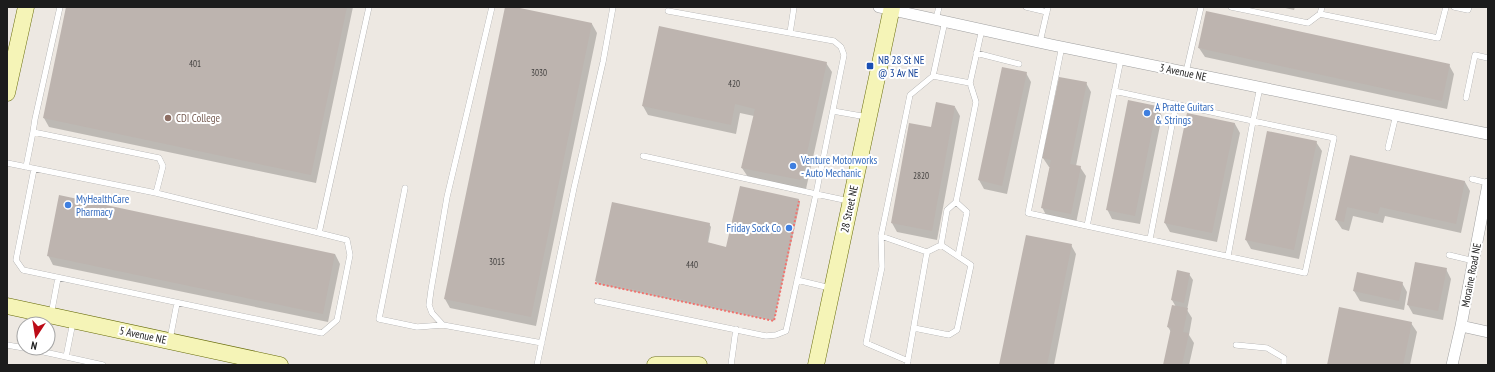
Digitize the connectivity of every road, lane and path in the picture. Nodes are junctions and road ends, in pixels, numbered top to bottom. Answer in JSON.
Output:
{"nodes":[{"id":1,"x":26,"y":7,"type":"edge"},
{"id":2,"x":60,"y":7,"type":"edge"},
{"id":3,"x":369,"y":7,"type":"edge"},
{"id":4,"x":492,"y":7,"type":"edge"},
{"id":5,"x":613,"y":7,"type":"edge"},
{"id":6,"x":794,"y":7,"type":"edge"},
{"id":7,"x":939,"y":7,"type":"edge"},
{"id":8,"x":1026,"y":7,"type":"edge"},
{"id":9,"x":1201,"y":7,"type":"edge"},
{"id":10,"x":1231,"y":7,"type":"edge"},
{"id":11,"x":1322,"y":7,"type":"edge"},
{"id":12,"x":1446,"y":7,"type":"edge"},
{"id":13,"x":1454,"y":7,"type":"edge"},
{"id":14,"x":1469,"y":7,"type":"edge"},
{"id":15,"x":888,"y":8,"type":"edge"},
{"id":16,"x":1048,"y":9,"type":"edge"},
{"id":17,"x":668,"y":11,"type":"dead end"},
{"id":18,"x":1320,"y":14,"type":"junction"},
{"id":19,"x":941,"y":20,"type":"junction"},
{"id":20,"x":982,"y":29,"type":"junction"},
{"id":21,"x":790,"y":33,"type":"junction"},
{"id":22,"x":1040,"y":42,"type":"junction"},
{"id":23,"x":1062,"y":46,"type":"junction"},
{"id":24,"x":976,"y":54,"type":"junction"},
{"id":25,"x":1488,"y":58,"type":"edge"},
{"id":26,"x":1121,"y":59,"type":"junction"},
{"id":27,"x":1019,"y":64,"type":"dead end"},
{"id":28,"x":1186,"y":72,"type":"junction"},
{"id":29,"x":933,"y":76,"type":"junction"},
{"id":30,"x":970,"y":83,"type":"junction"},
{"id":31,"x":1260,"y":87,"type":"junction"},
{"id":32,"x":1114,"y":91,"type":"junction"},
{"id":33,"x":7,"y":93,"type":"edge"},
{"id":34,"x":1466,"y":98,"type":"dead end"},
{"id":35,"x":1176,"y":104,"type":"junction"},
{"id":36,"x":833,"y":111,"type":"junction"},
{"id":37,"x":1396,"y":115,"type":"junction"},
{"id":38,"x":869,"y":117,"type":"junction"},
{"id":39,"x":1254,"y":121,"type":"junction"},
{"id":40,"x":33,"y":132,"type":"junction"},
{"id":41,"x":1488,"y":134,"type":"edge"},
{"id":42,"x":1388,"y":148,"type":"dead end"},
{"id":43,"x":643,"y":156,"type":"dead end"},
{"id":44,"x":7,"y":163,"type":"edge"},
{"id":45,"x":26,"y":167,"type":"junction"},
{"id":46,"x":34,"y":168,"type":"junction"},
{"id":47,"x":1472,"y":179,"type":"dead end"},
{"id":48,"x":1488,"y":183,"type":"edge"},
{"id":49,"x":404,"y":188,"type":"dead end"},
{"id":50,"x":156,"y":193,"type":"junction"},
{"id":51,"x":816,"y":194,"type":"junction"},
{"id":52,"x":800,"y":201,"type":"dead end"},
{"id":53,"x":851,"y":201,"type":"junction"},
{"id":54,"x":956,"y":202,"type":"junction"},
{"id":55,"x":1087,"y":226,"type":"junction"},
{"id":56,"x":319,"y":233,"type":"junction"},
{"id":57,"x":881,"y":236,"type":"junction"},
{"id":58,"x":1150,"y":239,"type":"junction"},
{"id":59,"x":941,"y":245,"type":"junction"},
{"id":60,"x":927,"y":252,"type":"junction"},
{"id":61,"x":1448,"y":255,"type":"dead end"},
{"id":62,"x":958,"y":256,"type":"junction"},
{"id":63,"x":1228,"y":256,"type":"junction"},
{"id":64,"x":1474,"y":261,"type":"junction"},
{"id":65,"x":58,"y":278,"type":"junction"},
{"id":66,"x":797,"y":280,"type":"junction"},
{"id":67,"x":595,"y":283,"type":"dead end"},
{"id":68,"x":833,"y":288,"type":"junction"},
{"id":69,"x":597,"y":301,"type":"dead end"},
{"id":70,"x":177,"y":303,"type":"junction"},
{"id":71,"x":7,"y":306,"type":"edge"},
{"id":72,"x":51,"y":315,"type":"junction"},
{"id":73,"x":73,"y":320,"type":"junction"},
{"id":74,"x":443,"y":325,"type":"junction"},
{"id":75,"x":1461,"y":326,"type":"junction"},
{"id":76,"x":914,"y":328,"type":"junction"},
{"id":77,"x":736,"y":330,"type":"junction"},
{"id":78,"x":1488,"y":332,"type":"edge"},
{"id":79,"x":170,"y":341,"type":"junction"},
{"id":80,"x":542,"y":343,"type":"junction"},
{"id":81,"x":1236,"y":345,"type":"dead end"},
{"id":82,"x":56,"y":355,"type":"edge"},
{"id":83,"x":66,"y":357,"type":"junction"},
{"id":84,"x":907,"y":363,"type":"edge"},
{"id":85,"x":103,"y":365,"type":"edge"},
{"id":86,"x":280,"y":365,"type":"edge"},
{"id":87,"x":537,"y":365,"type":"edge"},
{"id":88,"x":655,"y":365,"type":"edge"},
{"id":89,"x":699,"y":365,"type":"edge"},
{"id":90,"x":730,"y":365,"type":"edge"},
{"id":91,"x":816,"y":365,"type":"edge"},
{"id":92,"x":1284,"y":365,"type":"edge"},
{"id":93,"x":1452,"y":365,"type":"edge"}],
"edges":[{"from":1,"to":33,"type":"street"},
{"from":2,"to":40,"type":"lane"},
{"from":3,"to":56,"type":"lane"},
{"from":4,"to":74,"type":"lane"},
{"from":5,"to":80,"type":"lane"},
{"from":6,"to":21,"type":"lane"},
{"from":7,"to":19,"type":"lane"},
{"from":8,"to":16,"type":"lane"},
{"from":9,"to":28,"type":"lane"},
{"from":10,"to":18,"type":"lane"},
{"from":11,"to":18,"type":"lane"},
{"from":12,"to":18,"type":"lane"},
{"from":13,"to":14,"type":"lane"},
{"from":15,"to":19,"type":"street","name":"3 Avenue NE"},
{"from":15,"to":38,"type":"street","name":"28 Street NE"},
{"from":16,"to":22,"type":"lane"},
{"from":17,"to":21,"type":"lane"},
{"from":19,"to":20,"type":"street","name":"3 Avenue NE"},
{"from":19,"to":29,"type":"lane"},
{"from":20,"to":22,"type":"street","name":"3 Avenue NE"},
{"from":20,"to":24,"type":"lane"},
{"from":21,"to":36,"type":"lane"},
{"from":22,"to":23,"type":"street","name":"3 Avenue NE"},
{"from":23,"to":26,"type":"street","name":"3 Avenue NE"},
{"from":23,"to":55,"type":"lane"},
{"from":24,"to":27,"type":"lane"},
{"from":24,"to":30,"type":"lane"},
{"from":25,"to":34,"type":"lane"},
{"from":26,"to":28,"type":"street","name":"3 Avenue NE"},
{"from":26,"to":32,"type":"lane"},
{"from":28,"to":31,"type":"street","name":"3 Avenue NE"},
{"from":29,"to":30,"type":"lane"},
{"from":29,"to":57,"type":"lane"},
{"from":30,"to":54,"type":"lane"},
{"from":31,"to":37,"type":"street","name":"3 Avenue NE"},
{"from":31,"to":39,"type":"lane"},
{"from":32,"to":35,"type":"lane"},
{"from":32,"to":55,"type":"lane"},
{"from":35,"to":39,"type":"lane"},
{"from":35,"to":58,"type":"lane"},
{"from":36,"to":38,"type":"lane"},
{"from":36,"to":51,"type":"lane"},
{"from":37,"to":41,"type":"street","name":"3 Avenue NE"},
{"from":37,"to":42,"type":"lane"},
{"from":38,"to":53,"type":"street","name":"28 Street NE"},
{"from":39,"to":63,"type":"lane"},
{"from":39,"to":63,"type":"lane"},
{"from":40,"to":45,"type":"lane"},
{"from":40,"to":50,"type":"lane"},
{"from":43,"to":51,"type":"lane"},
{"from":44,"to":45,"type":"lane"},
{"from":45,"to":46,"type":"lane"},
{"from":46,"to":50,"type":"lane"},
{"from":46,"to":65,"type":"lane"},
{"from":47,"to":48,"type":"lane"},
{"from":48,"to":64,"type":"street","name":"Moraine Road NE"},
{"from":49,"to":74,"type":"lane"},
{"from":50,"to":56,"type":"lane"},
{"from":51,"to":53,"type":"lane"},
{"from":51,"to":66,"type":"lane"},
{"from":52,"to":67,"type":"path"},
{"from":53,"to":68,"type":"street","name":"28 Street NE"},
{"from":54,"to":59,"type":"lane"},
{"from":54,"to":62,"type":"lane"},
{"from":55,"to":58,"type":"lane"},
{"from":56,"to":70,"type":"lane"},
{"from":57,"to":60,"type":"lane"},
{"from":57,"to":84,"type":"lane"},
{"from":58,"to":63,"type":"lane"},
{"from":59,"to":60,"type":"lane"},
{"from":59,"to":62,"type":"lane"},
{"from":60,"to":76,"type":"lane"},
{"from":61,"to":64,"type":"lane"},
{"from":62,"to":76,"type":"lane"},
{"from":64,"to":75,"type":"street","name":"Moraine Road NE"},
{"from":65,"to":70,"type":"lane"},
{"from":65,"to":72,"type":"lane"},
{"from":66,"to":68,"type":"lane"},
{"from":66,"to":77,"type":"lane"},
{"from":68,"to":91,"type":"street","name":"28 Street NE"},
{"from":69,"to":77,"type":"lane"},
{"from":70,"to":79,"type":"lane"},
{"from":71,"to":72,"type":"street","name":"5 Avenue NE"},
{"from":72,"to":73,"type":"street","name":"5 Avenue NE"},
{"from":73,"to":79,"type":"street","name":"5 Avenue NE"},
{"from":73,"to":83,"type":"lane"},
{"from":74,"to":80,"type":"lane"},
{"from":75,"to":78,"type":"street"},
{"from":75,"to":93,"type":"street","name":"Moraine Road NE"},
{"from":76,"to":84,"type":"lane"},
{"from":77,"to":90,"type":"lane"},
{"from":79,"to":86,"type":"street","name":"5 Avenue NE"},
{"from":80,"to":87,"type":"lane"},
{"from":81,"to":92,"type":"lane"},
{"from":82,"to":83,"type":"lane"},
{"from":83,"to":85,"type":"lane"},
{"from":88,"to":89,"type":"street"}]}
